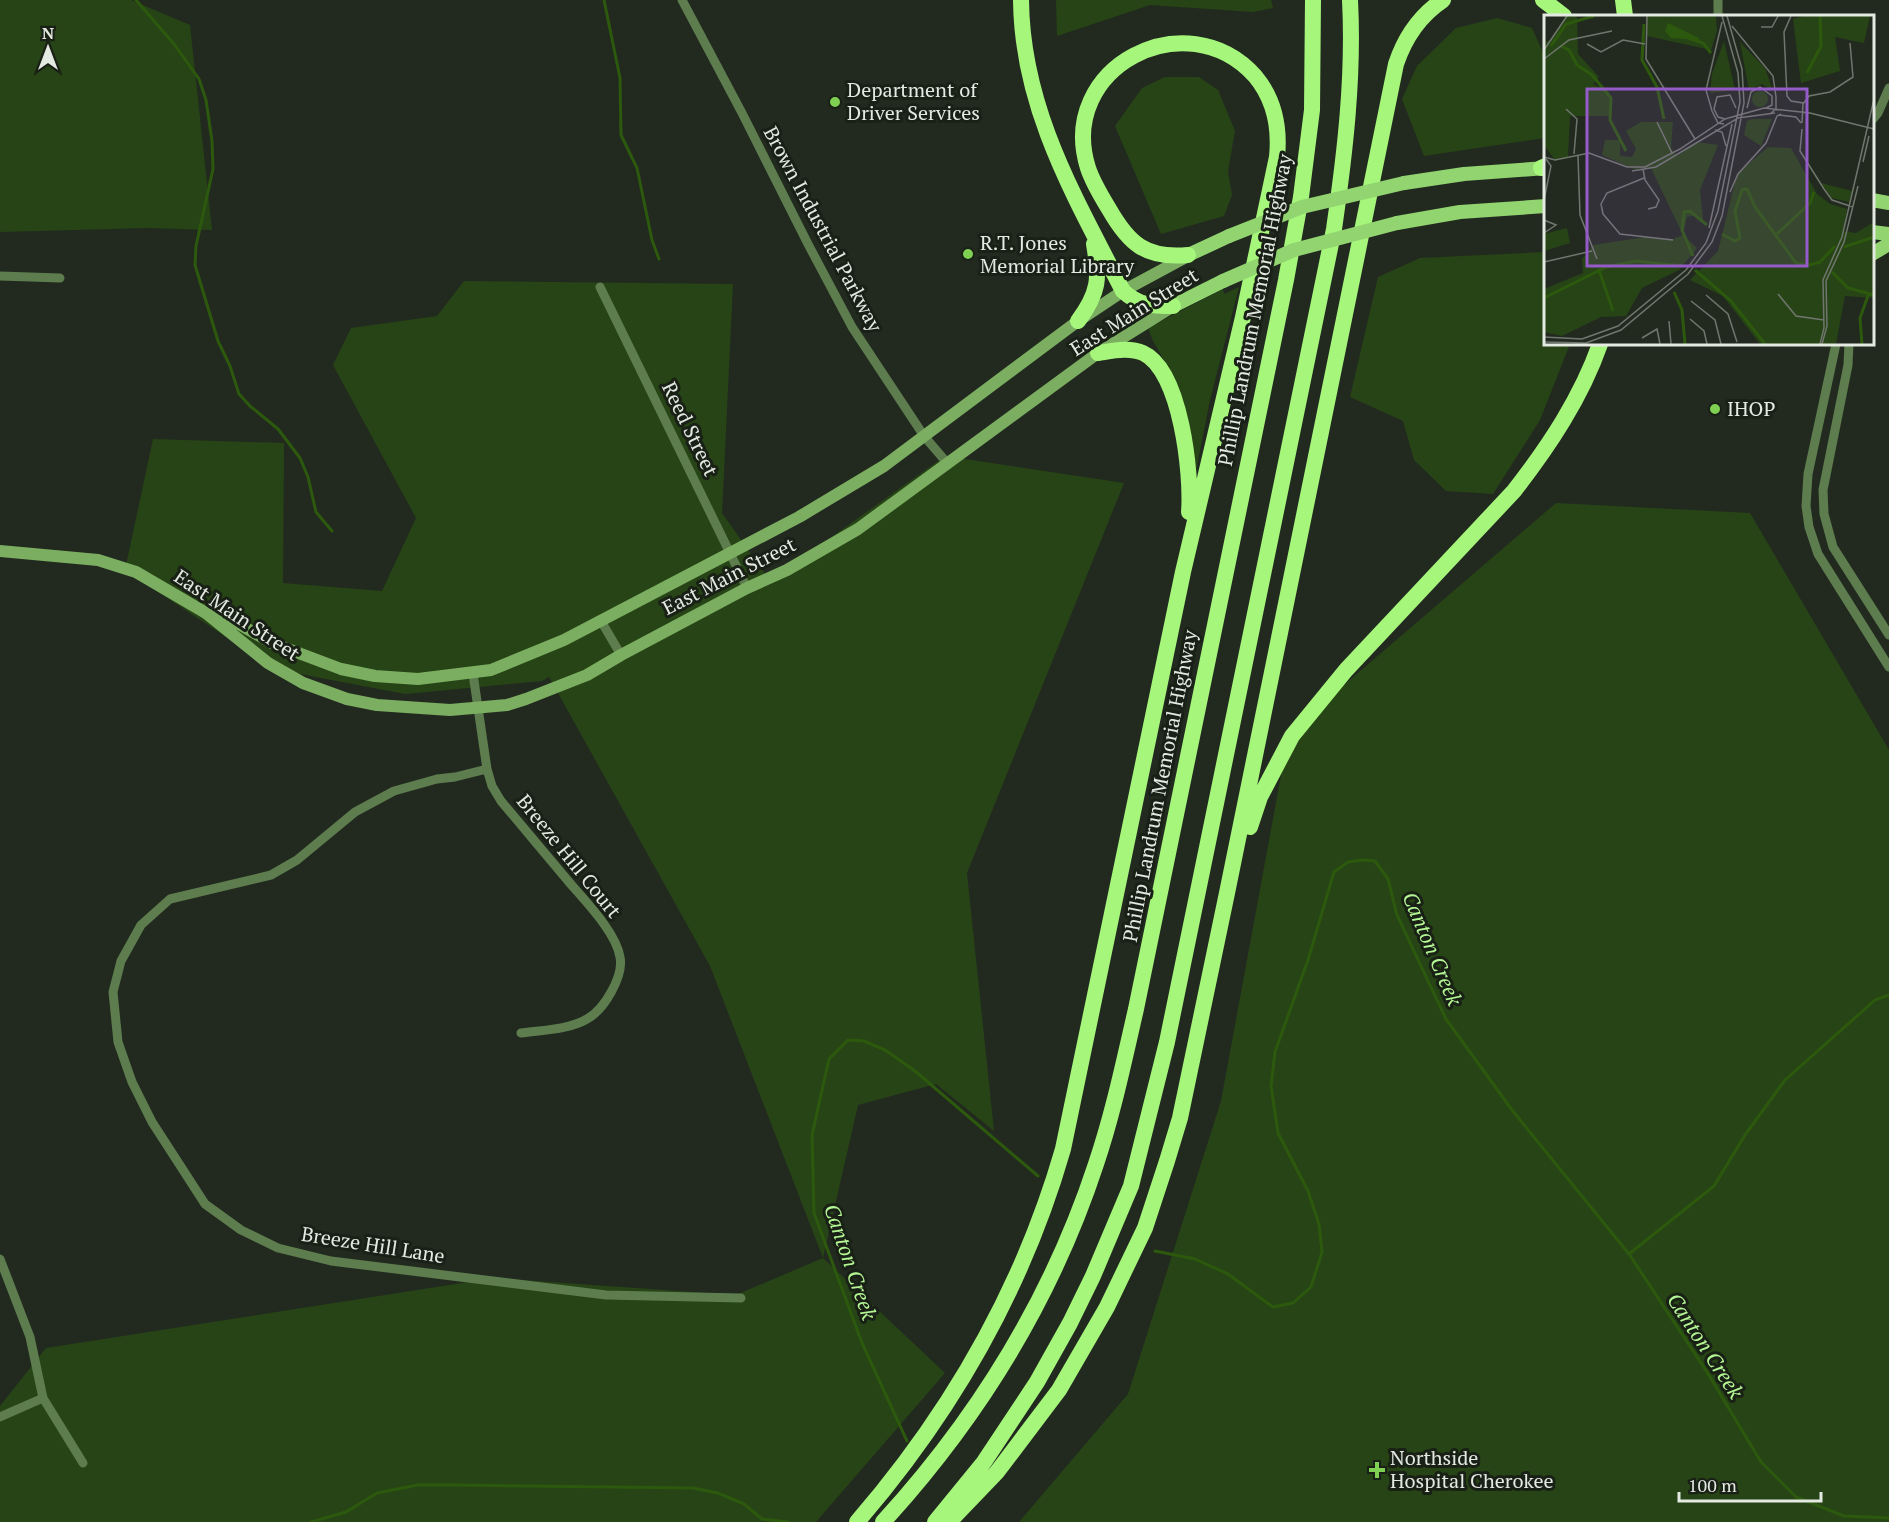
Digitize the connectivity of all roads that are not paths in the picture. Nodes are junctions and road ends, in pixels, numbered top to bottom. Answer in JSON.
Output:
{"nodes":[{"id":1,"x":682,"y":0,"type":"edge"},
{"id":2,"x":1021,"y":0,"type":"edge"},
{"id":3,"x":1313,"y":0,"type":"edge"},
{"id":4,"x":1350,"y":0,"type":"edge"},
{"id":5,"x":1443,"y":0,"type":"edge"},
{"id":6,"x":1543,"y":0,"type":"edge"},
{"id":7,"x":1623,"y":0,"type":"edge"},
{"id":8,"x":1563,"y":15,"type":"edge"},
{"id":9,"x":1625,"y":15,"type":"edge"},
{"id":10,"x":1889,"y":88,"type":"edge"},
{"id":11,"x":1874,"y":117,"type":"edge"},
{"id":12,"x":1544,"y":167,"type":"edge"},
{"id":13,"x":1874,"y":200,"type":"edge"},
{"id":14,"x":1889,"y":203,"type":"edge"},
{"id":15,"x":1544,"y":206,"type":"edge"},
{"id":16,"x":1091,"y":228,"type":"junction"},
{"id":17,"x":1874,"y":232,"type":"edge"},
{"id":18,"x":1889,"y":234,"type":"edge"},
{"id":19,"x":1889,"y":244,"type":"edge"},
{"id":20,"x":1874,"y":253,"type":"edge"},
{"id":21,"x":1188,"y":255,"type":"junction"},
{"id":22,"x":0,"y":276,"type":"edge"},
{"id":23,"x":60,"y":278,"type":"dead end"},
{"id":24,"x":600,"y":287,"type":"dead end"},
{"id":25,"x":1123,"y":291,"type":"junction"},
{"id":26,"x":1173,"y":306,"type":"junction"},
{"id":27,"x":1078,"y":321,"type":"junction"},
{"id":28,"x":1600,"y":345,"type":"edge"},
{"id":29,"x":1836,"y":345,"type":"edge"},
{"id":30,"x":1849,"y":345,"type":"edge"},
{"id":31,"x":1098,"y":353,"type":"junction"},
{"id":32,"x":924,"y":436,"type":"junction"},
{"id":33,"x":948,"y":464,"type":"junction"},
{"id":34,"x":0,"y":551,"type":"edge"},
{"id":35,"x":731,"y":554,"type":"junction"},
{"id":36,"x":1183,"y":572,"type":"junction"},
{"id":37,"x":145,"y":577,"type":"junction"},
{"id":38,"x":747,"y":588,"type":"junction"},
{"id":39,"x":601,"y":621,"type":"junction"},
{"id":40,"x":1889,"y":635,"type":"edge"},
{"id":41,"x":621,"y":655,"type":"junction"},
{"id":42,"x":1889,"y":667,"type":"edge"},
{"id":43,"x":474,"y":674,"type":"junction"},
{"id":44,"x":479,"y":708,"type":"junction"},
{"id":45,"x":488,"y":769,"type":"junction"},
{"id":46,"x":1227,"y":893,"type":"junction"},
{"id":47,"x":521,"y":1033,"type":"dead end"},
{"id":48,"x":0,"y":1258,"type":"edge"},
{"id":49,"x":741,"y":1298,"type":"dead end"},
{"id":50,"x":43,"y":1398,"type":"junction"},
{"id":51,"x":0,"y":1417,"type":"edge"},
{"id":52,"x":83,"y":1463,"type":"dead end"},
{"id":53,"x":857,"y":1522,"type":"edge"},
{"id":54,"x":882,"y":1522,"type":"edge"},
{"id":55,"x":935,"y":1522,"type":"edge"},
{"id":56,"x":950,"y":1522,"type":"edge"}],
"edges":[{"from":1,"to":32,"type":"street","name":"Brown Industrial Parkway"},
{"from":2,"to":16,"type":"highway"},
{"from":3,"to":54,"type":"highway","name":"Phillip Landrum Memorial Highway"},
{"from":4,"to":55,"type":"highway"},
{"from":5,"to":46,"type":"highway"},
{"from":6,"to":8,"type":"highway"},
{"from":7,"to":9,"type":"highway"},
{"from":10,"to":11,"type":"street"},
{"from":12,"to":21,"type":"main road","name":"East Main Street","bridge":true},
{"from":13,"to":14,"type":"main road"},
{"from":15,"to":26,"type":"main road","name":"East Main Street","bridge":true},
{"from":16,"to":25,"type":"highway"},
{"from":16,"to":27,"type":"highway"},
{"from":17,"to":18,"type":"main road"},
{"from":19,"to":20,"type":"main road"},
{"from":21,"to":25,"type":"main road","name":"East Main Street"},
{"from":21,"to":36,"type":"highway"},
{"from":22,"to":23,"type":"street"},
{"from":24,"to":35,"type":"street","name":"Reed Street"},
{"from":25,"to":26,"type":"highway"},
{"from":25,"to":27,"type":"main road","name":"East Main Street"},
{"from":26,"to":31,"type":"main road","name":"East Main Street"},
{"from":27,"to":32,"type":"main road","name":"East Main Street"},
{"from":28,"to":46,"type":"highway"},
{"from":29,"to":42,"type":"street"},
{"from":30,"to":40,"type":"street"},
{"from":31,"to":33,"type":"main road","name":"East Main Street"},
{"from":31,"to":36,"type":"highway"},
{"from":32,"to":33,"type":"street","name":"Brown Industrial Parkway"},
{"from":32,"to":35,"type":"main road","name":"East Main Street"},
{"from":33,"to":38,"type":"main road","name":"East Main Street"},
{"from":34,"to":37,"type":"main road","name":"East Main Street"},
{"from":35,"to":38,"type":"street","name":"Reed Street"},
{"from":35,"to":39,"type":"main road","name":"East Main Street"},
{"from":36,"to":53,"type":"highway"},
{"from":37,"to":43,"type":"main road","name":"East Main Street"},
{"from":37,"to":44,"type":"main road","name":"East Main Street"},
{"from":38,"to":41,"type":"main road","name":"East Main Street"},
{"from":39,"to":41,"type":"street"},
{"from":39,"to":43,"type":"main road","name":"East Main Street"},
{"from":41,"to":44,"type":"main road","name":"East Main Street"},
{"from":43,"to":44,"type":"street","name":"Breeze Hill Court"},
{"from":44,"to":45,"type":"street","name":"Breeze Hill Court"},
{"from":45,"to":47,"type":"street","name":"Breeze Hill Court"},
{"from":45,"to":49,"type":"street","name":"Breeze Hill Lane"},
{"from":46,"to":56,"type":"highway"},
{"from":48,"to":50,"type":"street"},
{"from":50,"to":51,"type":"street"},
{"from":50,"to":52,"type":"street"}]}
